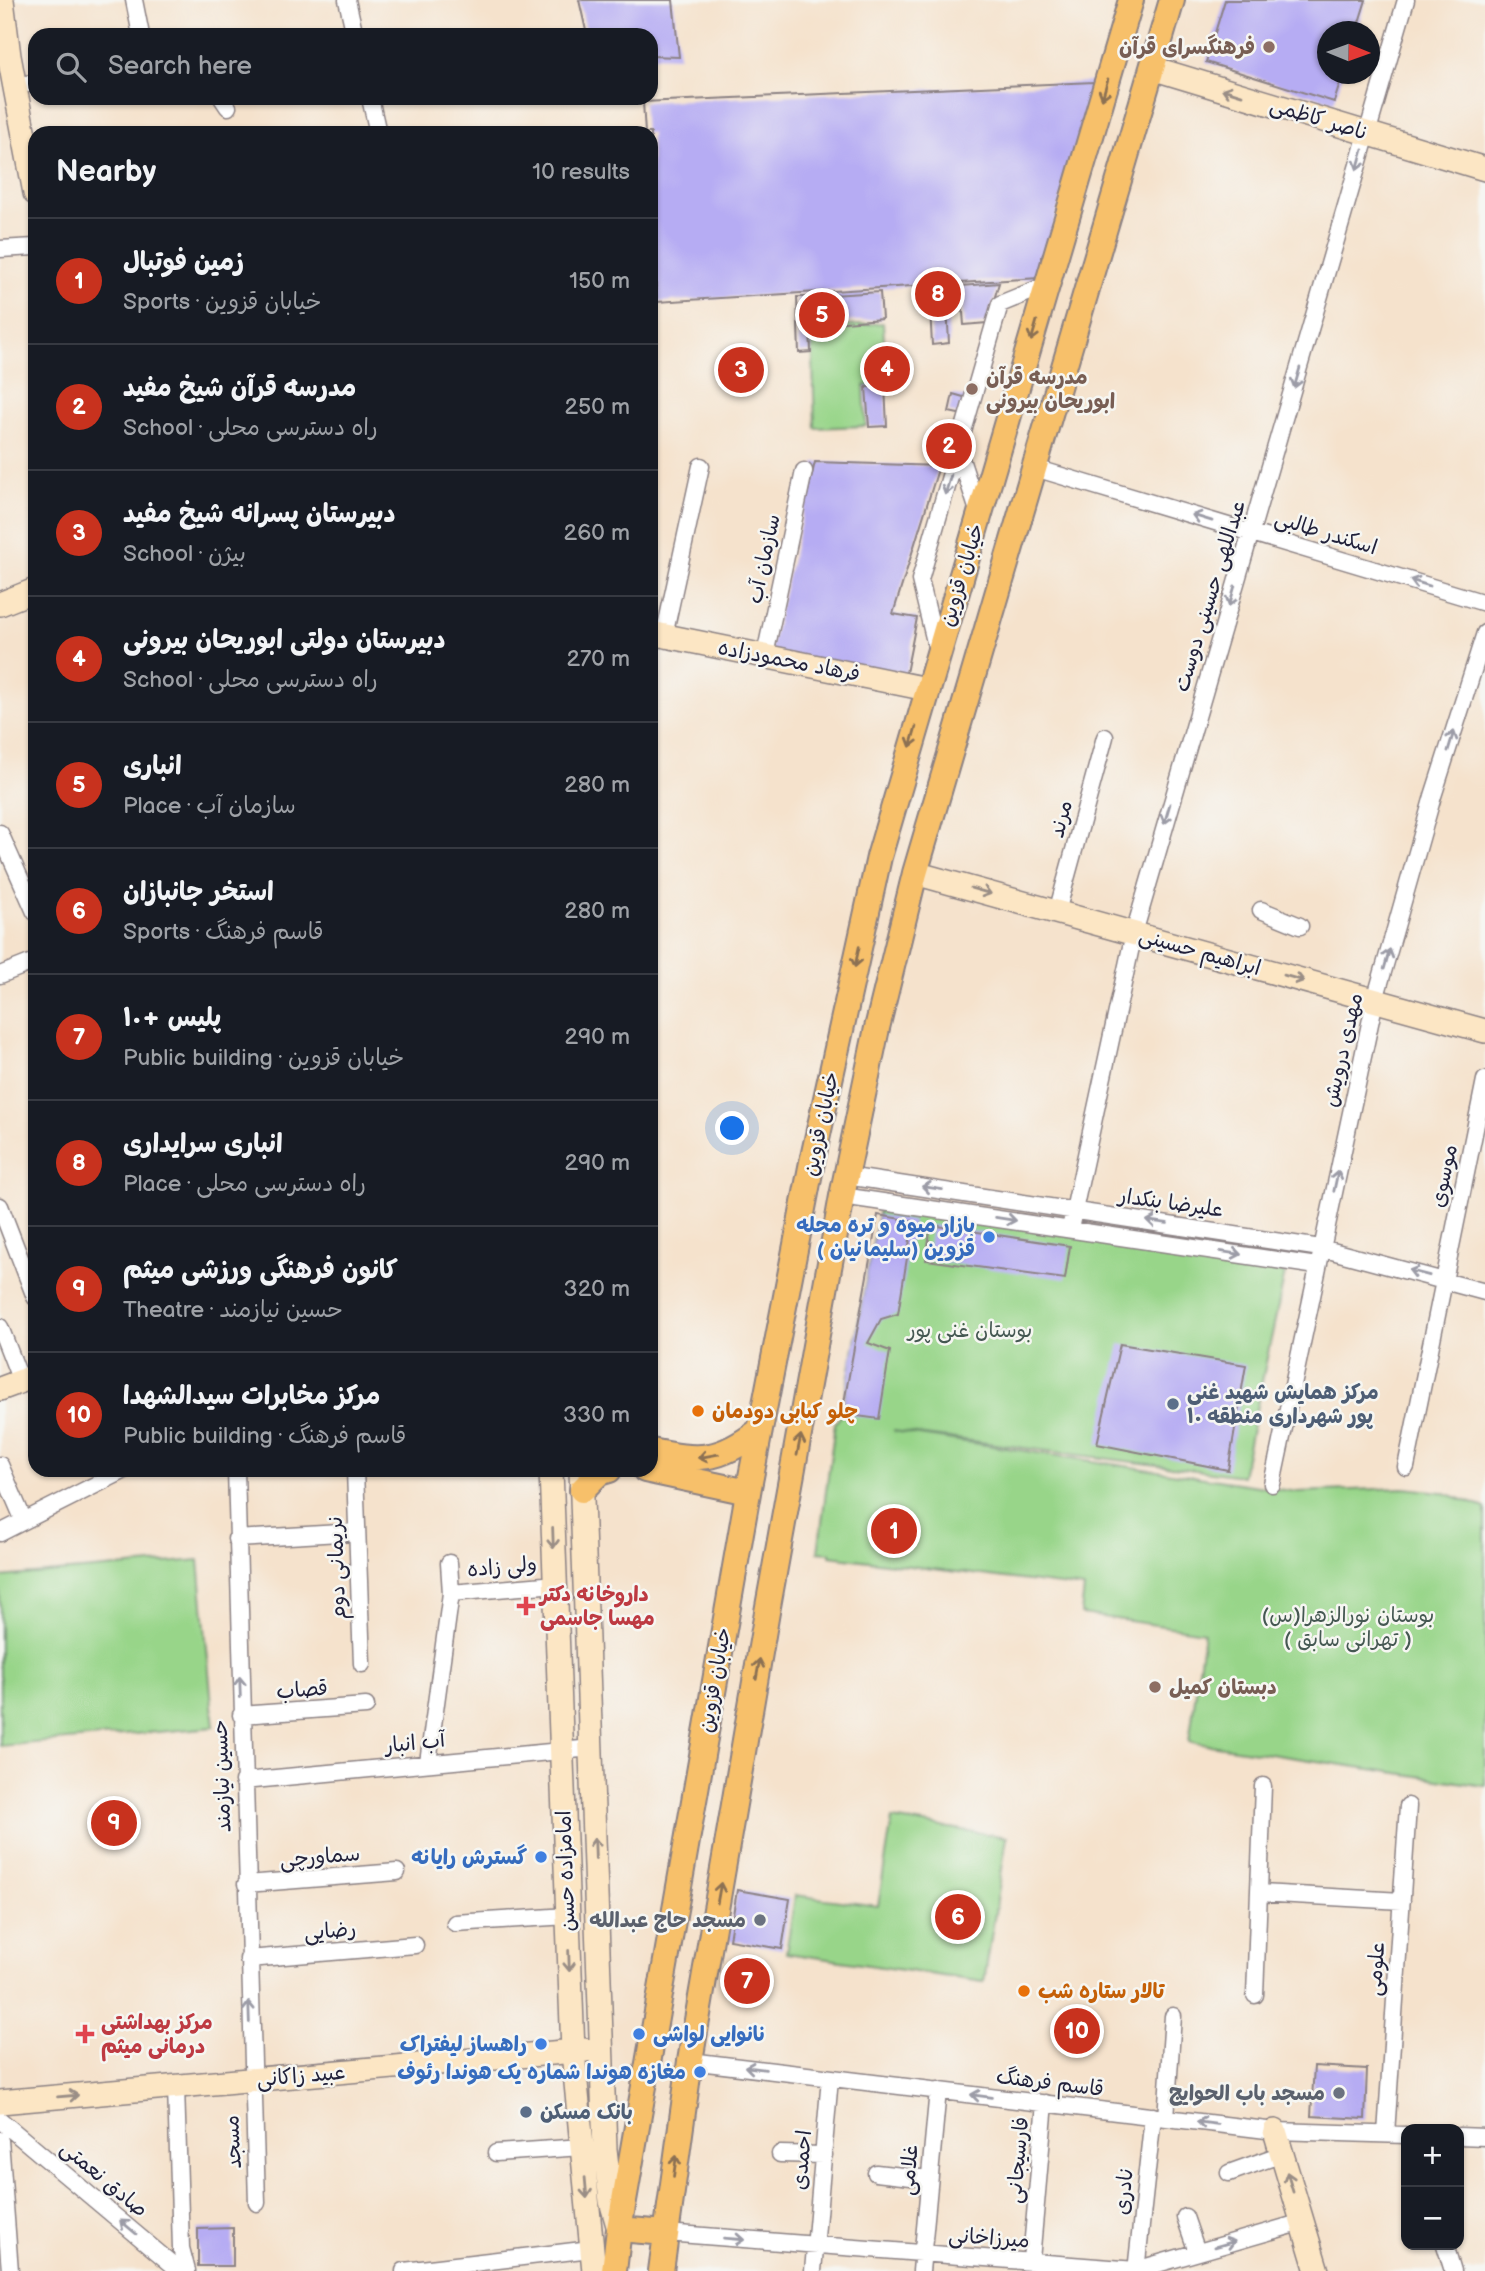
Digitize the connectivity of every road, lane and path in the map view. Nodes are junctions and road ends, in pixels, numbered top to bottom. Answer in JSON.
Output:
{"nodes":[{"id":1,"x":2,"y":0,"type":"edge"},
{"id":2,"x":134,"y":0,"type":"edge"},
{"id":3,"x":347,"y":0,"type":"edge"},
{"id":4,"x":1131,"y":0,"type":"edge"},
{"id":5,"x":1172,"y":0,"type":"edge"},
{"id":6,"x":1406,"y":0,"type":"edge"},
{"id":7,"x":140,"y":28,"type":"edge"},
{"id":8,"x":353,"y":28,"type":"edge"},
{"id":9,"x":4,"y":56,"type":"edge"},
{"id":10,"x":1152,"y":68,"type":"junction"},
{"id":11,"x":24,"y":84,"type":"edge"},
{"id":12,"x":372,"y":105,"type":"edge"},
{"id":13,"x":28,"y":126,"type":"edge"},
{"id":14,"x":376,"y":126,"type":"edge"},
{"id":15,"x":1367,"y":133,"type":"junction"},
{"id":16,"x":1485,"y":169,"type":"edge"},
{"id":17,"x":28,"y":247,"type":"edge"},
{"id":18,"x":0,"y":249,"type":"edge"},
{"id":19,"x":1047,"y":285,"type":"junction"},
{"id":20,"x":958,"y":450,"type":"junction"},
{"id":21,"x":701,"y":466,"type":"dead end"},
{"id":22,"x":1035,"y":468,"type":"junction"},
{"id":23,"x":804,"y":471,"type":"dead end"},
{"id":24,"x":979,"y":515,"type":"junction"},
{"id":25,"x":1251,"y":533,"type":"junction"},
{"id":26,"x":28,"y":593,"type":"edge"},
{"id":27,"x":1485,"y":603,"type":"edge"},
{"id":28,"x":0,"y":604,"type":"edge"},
{"id":29,"x":658,"y":630,"type":"edge"},
{"id":30,"x":1485,"y":633,"type":"edge"},
{"id":31,"x":658,"y":634,"type":"edge"},
{"id":32,"x":938,"y":652,"type":"junction"},
{"id":33,"x":765,"y":655,"type":"junction"},
{"id":34,"x":927,"y":689,"type":"junction"},
{"id":35,"x":1105,"y":737,"type":"dead end"},
{"id":36,"x":0,"y":833,"type":"edge"},
{"id":37,"x":915,"y":873,"type":"junction"},
{"id":38,"x":28,"y":896,"type":"edge"},
{"id":39,"x":1261,"y":910,"type":"dead end"},
{"id":40,"x":1057,"y":912,"type":"junction"},
{"id":41,"x":1300,"y":926,"type":"dead end"},
{"id":42,"x":1134,"y":933,"type":"junction"},
{"id":43,"x":28,"y":964,"type":"edge"},
{"id":44,"x":0,"y":975,"type":"edge"},
{"id":45,"x":1375,"y":1000,"type":"junction"},
{"id":46,"x":1485,"y":1031,"type":"edge"},
{"id":47,"x":1485,"y":1080,"type":"edge"},
{"id":48,"x":844,"y":1186,"type":"junction"},
{"id":49,"x":0,"y":1206,"type":"edge"},
{"id":50,"x":1072,"y":1209,"type":"junction"},
{"id":51,"x":1070,"y":1229,"type":"junction"},
{"id":52,"x":1321,"y":1248,"type":"junction"},
{"id":53,"x":1317,"y":1266,"type":"junction"},
{"id":54,"x":28,"y":1279,"type":"edge"},
{"id":55,"x":1444,"y":1280,"type":"junction"},
{"id":56,"x":1485,"y":1292,"type":"edge"},
{"id":57,"x":0,"y":1327,"type":"edge"},
{"id":58,"x":19,"y":1382,"type":"edge"},
{"id":59,"x":760,"y":1430,"type":"junction"},
{"id":60,"x":658,"y":1453,"type":"edge"},
{"id":61,"x":0,"y":1465,"type":"edge"},
{"id":62,"x":1406,"y":1467,"type":"dead end"},
{"id":63,"x":658,"y":1473,"type":"edge"},
{"id":64,"x":111,"y":1477,"type":"edge"},
{"id":65,"x":236,"y":1477,"type":"edge"},
{"id":66,"x":355,"y":1477,"type":"edge"},
{"id":67,"x":551,"y":1477,"type":"edge"},
{"id":68,"x":582,"y":1480,"type":"edge"},
{"id":69,"x":1272,"y":1484,"type":"dead end"},
{"id":70,"x":748,"y":1492,"type":"junction"},
{"id":71,"x":24,"y":1521,"type":"junction"},
{"id":72,"x":357,"y":1532,"type":"junction"},
{"id":73,"x":0,"y":1533,"type":"edge"},
{"id":74,"x":236,"y":1539,"type":"junction"},
{"id":75,"x":449,"y":1563,"type":"dead end"},
{"id":76,"x":556,"y":1584,"type":"junction"},
{"id":77,"x":451,"y":1592,"type":"junction"},
{"id":78,"x":362,"y":1664,"type":"dead end"},
{"id":79,"x":366,"y":1706,"type":"dead end"},
{"id":80,"x":241,"y":1715,"type":"junction"},
{"id":81,"x":592,"y":1748,"type":"junction"},
{"id":82,"x":561,"y":1751,"type":"junction"},
{"id":83,"x":428,"y":1762,"type":"junction"},
{"id":84,"x":243,"y":1781,"type":"junction"},
{"id":85,"x":1263,"y":1786,"type":"dead end"},
{"id":86,"x":1408,"y":1806,"type":"dead end"},
{"id":87,"x":397,"y":1872,"type":"dead end"},
{"id":88,"x":246,"y":1884,"type":"junction"},
{"id":89,"x":1260,"y":1893,"type":"junction"},
{"id":90,"x":1402,"y":1901,"type":"junction"},
{"id":91,"x":568,"y":1916,"type":"junction"},
{"id":92,"x":455,"y":1923,"type":"dead end"},
{"id":93,"x":415,"y":1945,"type":"dead end"},
{"id":94,"x":248,"y":1959,"type":"junction"},
{"id":95,"x":1255,"y":1995,"type":"dead end"},
{"id":96,"x":1173,"y":2016,"type":"dead end"},
{"id":97,"x":602,"y":2049,"type":"junction"},
{"id":98,"x":573,"y":2052,"type":"junction"},
{"id":99,"x":690,"y":2061,"type":"junction"},
{"id":100,"x":830,"y":2078,"type":"junction"},
{"id":101,"x":251,"y":2080,"type":"junction"},
{"id":102,"x":176,"y":2087,"type":"junction"},
{"id":103,"x":938,"y":2090,"type":"junction"},
{"id":104,"x":0,"y":2102,"type":"edge"},
{"id":105,"x":1045,"y":2103,"type":"junction"},
{"id":106,"x":1159,"y":2117,"type":"junction"},
{"id":107,"x":0,"y":2120,"type":"edge"},
{"id":108,"x":1275,"y":2131,"type":"junction"},
{"id":109,"x":1386,"y":2134,"type":"junction"},
{"id":110,"x":1401,"y":2135,"type":"edge"},
{"id":111,"x":1464,"y":2137,"type":"edge"},
{"id":112,"x":1485,"y":2137,"type":"edge"},
{"id":113,"x":0,"y":2140,"type":"edge"},
{"id":114,"x":582,"y":2147,"type":"junction"},
{"id":115,"x":496,"y":2153,"type":"dead end"},
{"id":116,"x":780,"y":2154,"type":"dead end"},
{"id":117,"x":1282,"y":2154,"type":"junction"},
{"id":118,"x":824,"y":2155,"type":"junction"},
{"id":119,"x":876,"y":2173,"type":"dead end"},
{"id":120,"x":1229,"y":2173,"type":"dead end"},
{"id":121,"x":929,"y":2179,"type":"junction"},
{"id":122,"x":257,"y":2203,"type":"dead end"},
{"id":123,"x":1185,"y":2217,"type":"dead end"},
{"id":124,"x":1303,"y":2222,"type":"junction"},
{"id":125,"x":619,"y":2229,"type":"junction"},
{"id":126,"x":666,"y":2233,"type":"junction"},
{"id":127,"x":816,"y":2247,"type":"junction"},
{"id":128,"x":1447,"y":2250,"type":"edge"},
{"id":129,"x":1197,"y":2252,"type":"junction"},
{"id":130,"x":592,"y":2260,"type":"edge"},
{"id":131,"x":922,"y":2263,"type":"edge"},
{"id":132,"x":1030,"y":2267,"type":"edge"},
{"id":133,"x":421,"y":2270,"type":"edge"},
{"id":134,"x":1136,"y":2270,"type":"edge"},
{"id":135,"x":10,"y":2271,"type":"edge"},
{"id":136,"x":180,"y":2271,"type":"edge"},
{"id":137,"x":187,"y":2271,"type":"edge"},
{"id":138,"x":404,"y":2271,"type":"edge"},
{"id":139,"x":614,"y":2271,"type":"edge"},
{"id":140,"x":661,"y":2271,"type":"edge"},
{"id":141,"x":813,"y":2271,"type":"edge"},
{"id":142,"x":1317,"y":2271,"type":"edge"},
{"id":143,"x":1453,"y":2271,"type":"edge"}],
"edges":[{"from":1,"to":9,"type":"main road"},
{"from":2,"to":7,"type":"street"},
{"from":3,"to":8,"type":"street"},
{"from":4,"to":19,"type":"main road","name":"خیابان قزوین","one_way":true},
{"from":5,"to":10,"type":"main road","name":"خیابان قزوین"},
{"from":6,"to":15,"type":"street","name":"عبداللهی حسینی دوست"},
{"from":9,"to":11,"type":"main road"},
{"from":15,"to":10,"type":"main road","name":"ناصر کاظمی","one_way":true},
{"from":10,"to":22,"type":"main road","name":"خیابان قزوین"},
{"from":11,"to":13,"type":"main road"},
{"from":12,"to":14,"type":"street"},
{"from":15,"to":16,"type":"main road","name":"ناصر کاظمی"},
{"from":15,"to":25,"type":"street","name":"عبداللهی حسینی دوست","one_way":true},
{"from":17,"to":18,"type":"street"},
{"from":19,"to":20,"type":"street"},
{"from":19,"to":24,"type":"main road","name":"خیابان قزوین","one_way":true},
{"from":20,"to":24,"type":"street"},
{"from":20,"to":32,"type":"street","one_way":true},
{"from":21,"to":29,"type":"street"},
{"from":25,"to":22,"type":"street","name":"اسکندر طالبی","one_way":true},
{"from":22,"to":37,"type":"main road","name":"خیابان قزوین"},
{"from":23,"to":33,"type":"street","name":"سازمان آب"},
{"from":24,"to":32,"type":"main road","name":"خیابان قزوین"},
{"from":27,"to":25,"type":"street","name":"اسکندر طالبی","one_way":true},
{"from":25,"to":42,"type":"street","name":"عبداللهی حسینی دوست","one_way":true},
{"from":26,"to":28,"type":"main road"},
{"from":45,"to":30,"type":"street","name":"مهدی درویش","one_way":true},
{"from":31,"to":33,"type":"main road","name":"فرهاد محمودزاده"},
{"from":32,"to":34,"type":"main road","name":"خیابان قزوین"},
{"from":33,"to":34,"type":"main road","name":"فرهاد محمودزاده"},
{"from":34,"to":59,"type":"main road","name":"خیابان قزوین","one_way":true},
{"from":35,"to":40,"type":"street","name":"مرند"},
{"from":36,"to":38,"type":"street"},
{"from":37,"to":40,"type":"main road","name":"ابراهیم حسینی","one_way":true},
{"from":37,"to":48,"type":"main road","name":"خیابان قزوین"},
{"from":39,"to":41,"type":"street"},
{"from":40,"to":42,"type":"main road","name":"ابراهیم حسینی"},
{"from":42,"to":45,"type":"main road","name":"ابراهیم حسینی","one_way":true},
{"from":42,"to":50,"type":"street","name":"عبداللهی حسینی دوست"},
{"from":43,"to":44,"type":"street"},
{"from":45,"to":46,"type":"main road","name":"ابراهیم حسینی"},
{"from":52,"to":45,"type":"street","name":"مهدی درویش","one_way":true},
{"from":47,"to":55,"type":"street","name":"موسوی"},
{"from":50,"to":48,"type":"street","name":"علیرضا بنکدار","one_way":true},
{"from":48,"to":51,"type":"street","name":"علیرضا بنکدار","one_way":true},
{"from":99,"to":48,"type":"main road","name":"خیابان قزوین","one_way":true},
{"from":49,"to":54,"type":"street"},
{"from":50,"to":51,"type":"street","name":"عبداللهی حسینی دوست"},
{"from":52,"to":50,"type":"street","name":"علیرضا بنکدار","one_way":true},
{"from":51,"to":53,"type":"street","name":"علیرضا بنکدار","one_way":true},
{"from":52,"to":53,"type":"street","name":"مهدی درویش"},
{"from":55,"to":52,"type":"street","name":"علیرضا بنکدار","one_way":true},
{"from":53,"to":69,"type":"street","name":"مهدی درویش"},
{"from":55,"to":56,"type":"street","name":"علیرضا بنکدار"},
{"from":55,"to":62,"type":"street","name":"موسوی"},
{"from":57,"to":58,"type":"street"},
{"from":59,"to":60,"type":"main road","one_way":true},
{"from":59,"to":70,"type":"main road","name":"خیابان قزوین"},
{"from":61,"to":71,"type":"street"},
{"from":63,"to":70,"type":"main road"},
{"from":64,"to":71,"type":"street"},
{"from":65,"to":74,"type":"street","name":"حسین نیازمند"},
{"from":66,"to":72,"type":"street","name":"نریمانی دوم"},
{"from":67,"to":76,"type":"main road","name":"امامزاده حسن","one_way":true},
{"from":68,"to":81,"type":"main road","name":"امامزاده حسن"},
{"from":70,"to":125,"type":"main road","name":"خیابان قزوین"},
{"from":71,"to":73,"type":"street"},
{"from":72,"to":74,"type":"street"},
{"from":72,"to":78,"type":"street","name":"نریمانی دوم"},
{"from":80,"to":74,"type":"street","name":"حسین نیازمند","one_way":true},
{"from":75,"to":77,"type":"street"},
{"from":76,"to":77,"type":"street","name":"ولی زاده"},
{"from":76,"to":82,"type":"main road","name":"امامزاده حسن"},
{"from":77,"to":83,"type":"street"},
{"from":79,"to":80,"type":"street","name":"قصاب"},
{"from":80,"to":84,"type":"street","name":"حسین نیازمند"},
{"from":81,"to":82,"type":"street","name":"آب انبار"},
{"from":97,"to":81,"type":"main road","name":"امامزاده حسن","one_way":true},
{"from":82,"to":83,"type":"street","name":"آب انبار"},
{"from":82,"to":91,"type":"main road","name":"امامزاده حسن"},
{"from":83,"to":84,"type":"street","name":"آب انبار"},
{"from":84,"to":88,"type":"street","name":"حسین نیازمند"},
{"from":85,"to":89,"type":"street"},
{"from":86,"to":90,"type":"street","name":"علومی"},
{"from":87,"to":88,"type":"street","name":"سماورچی"},
{"from":88,"to":94,"type":"street","name":"حسین نیازمند"},
{"from":89,"to":90,"type":"street"},
{"from":89,"to":95,"type":"street"},
{"from":90,"to":109,"type":"street","name":"علومی"},
{"from":91,"to":92,"type":"street"},
{"from":91,"to":98,"type":"main road","name":"امامزاده حسن","one_way":true},
{"from":93,"to":94,"type":"street","name":"رضایی"},
{"from":101,"to":94,"type":"street","name":"حسین نیازمند","one_way":true},
{"from":96,"to":106,"type":"street","name":"نادری"},
{"from":97,"to":98,"type":"main road","name":"عبید زاکانی"},
{"from":97,"to":125,"type":"main road","name":"امامزاده حسن"},
{"from":98,"to":101,"type":"main road","name":"عبید زاکانی"},
{"from":98,"to":114,"type":"main road","name":"امامزاده حسن"},
{"from":100,"to":99,"type":"street","name":"قاسم فرهنگ","one_way":true},
{"from":126,"to":99,"type":"main road","name":"خیابان قزوین","one_way":true},
{"from":100,"to":103,"type":"street","name":"قاسم فرهنگ"},
{"from":100,"to":118,"type":"street","name":"احمدی"},
{"from":101,"to":102,"type":"main road","name":"عبید زاکانی"},
{"from":101,"to":122,"type":"street","name":"مسجد"},
{"from":104,"to":102,"type":"main road","name":"عبید زاکانی","one_way":true},
{"from":102,"to":137,"type":"street"},
{"from":105,"to":103,"type":"street","name":"قاسم فرهنگ","one_way":true},
{"from":103,"to":121,"type":"street","name":"غلامی"},
{"from":105,"to":106,"type":"street","name":"قاسم فرهنگ"},
{"from":105,"to":132,"type":"street","name":"فارسیجانی"},
{"from":108,"to":106,"type":"street","name":"قاسم فرهنگ","one_way":true},
{"from":106,"to":134,"type":"street","name":"نادری"},
{"from":136,"to":107,"type":"street","name":"صادق نعمتی","one_way":true},
{"from":108,"to":109,"type":"street","name":"قاسم فرهنگ"},
{"from":108,"to":117,"type":"main road"},
{"from":109,"to":110,"type":"street","name":"قاسم فرهنگ"},
{"from":111,"to":112,"type":"street"},
{"from":113,"to":135,"type":"street"},
{"from":114,"to":115,"type":"street"},
{"from":114,"to":130,"type":"main road","name":"امامزاده حسن","one_way":true},
{"from":116,"to":118,"type":"street"},
{"from":117,"to":120,"type":"street"},
{"from":124,"to":117,"type":"main road","one_way":true},
{"from":118,"to":127,"type":"street","name":"احمدی"},
{"from":119,"to":121,"type":"street"},
{"from":121,"to":131,"type":"street","name":"غلامی"},
{"from":123,"to":129,"type":"street"},
{"from":129,"to":124,"type":"street","name":"میرزاخانی","one_way":true},
{"from":124,"to":142,"type":"main road"},
{"from":125,"to":126,"type":"main road"},
{"from":125,"to":139,"type":"main road","name":"خیابان قزوین"},
{"from":126,"to":127,"type":"street","name":"میرزاخانی","one_way":true},
{"from":126,"to":140,"type":"main road","name":"خیابان قزوین"},
{"from":127,"to":131,"type":"street","name":"میرزاخانی"},
{"from":127,"to":141,"type":"street","name":"احمدی"},
{"from":128,"to":143,"type":"street"},
{"from":129,"to":134,"type":"street","name":"میرزاخانی"},
{"from":130,"to":133,"type":"street"},
{"from":131,"to":132,"type":"street","name":"میرزاخانی"},
{"from":132,"to":134,"type":"street","name":"میرزاخانی"},
{"from":133,"to":138,"type":"street"}]}
